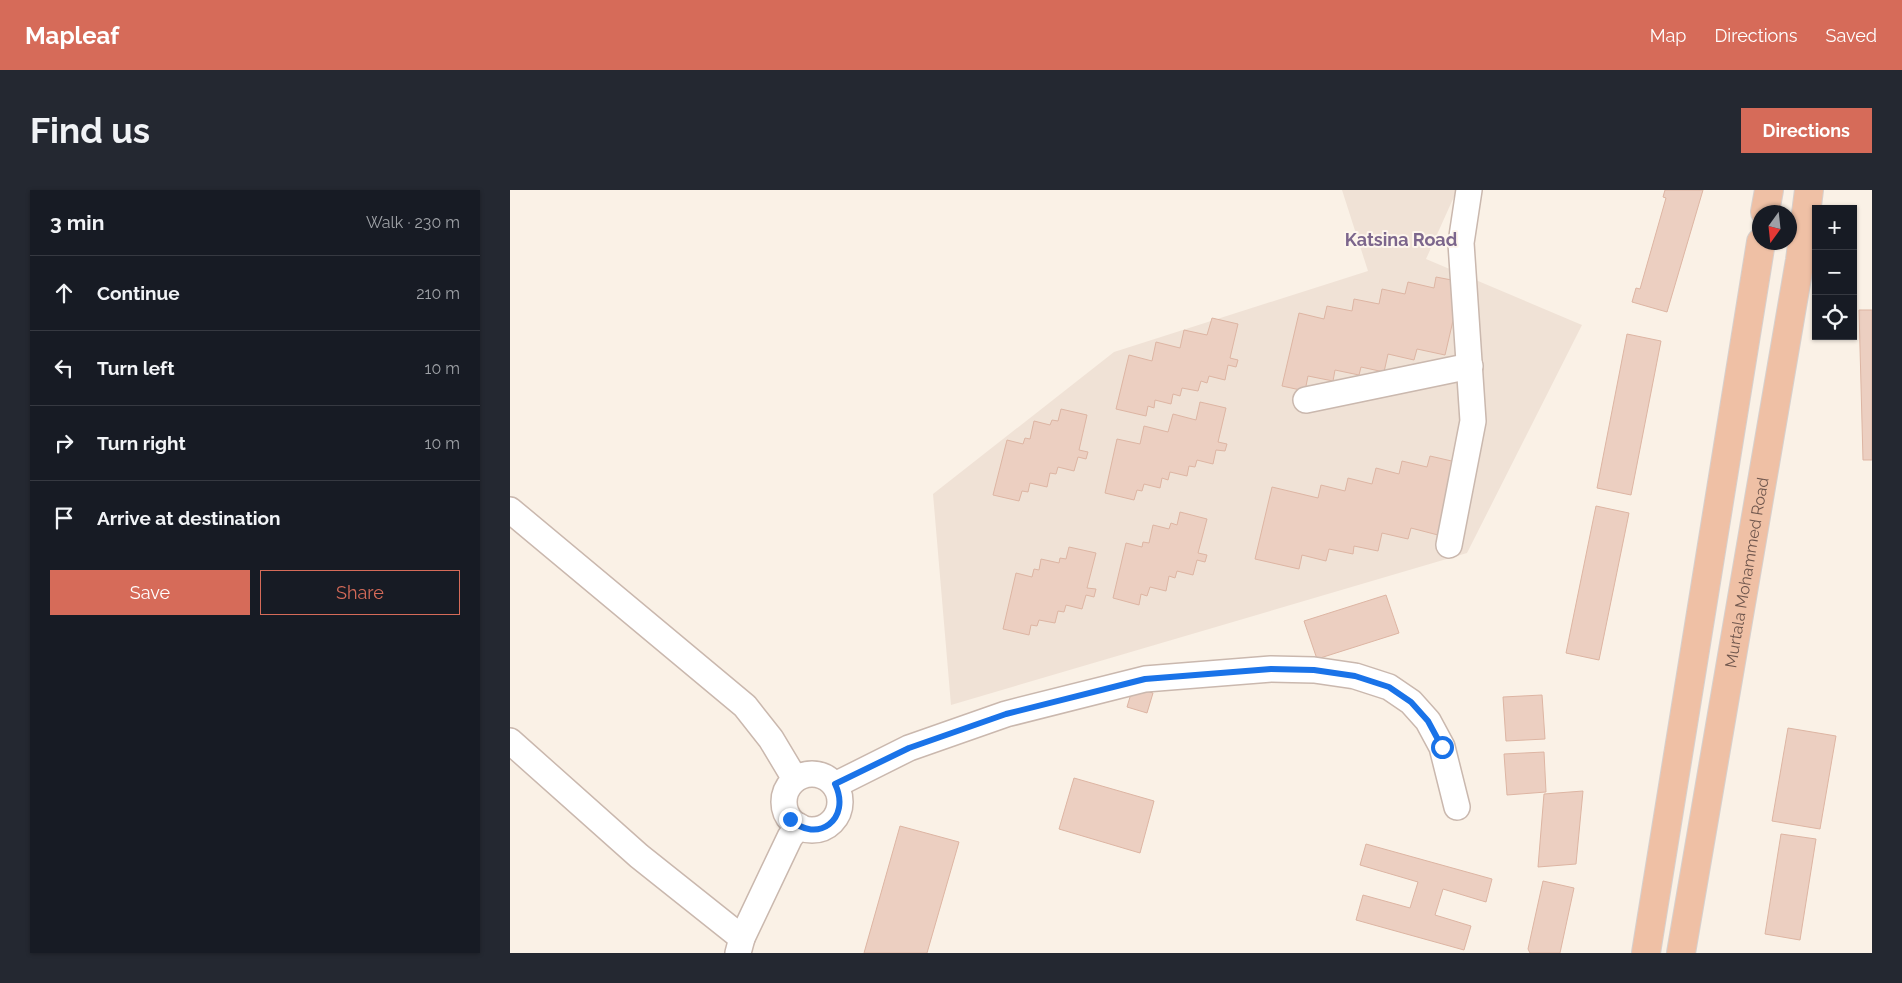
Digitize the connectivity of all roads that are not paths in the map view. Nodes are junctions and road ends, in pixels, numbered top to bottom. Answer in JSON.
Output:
{"nodes":[{"id":1,"x":1469,"y":190,"type":"edge"},
{"id":2,"x":1769,"y":190,"type":"edge"},
{"id":3,"x":1809,"y":190,"type":"edge"},
{"id":4,"x":1767,"y":205,"type":"edge"},
{"id":5,"x":1760,"y":250,"type":"edge"},
{"id":6,"x":1470,"y":366,"type":"junction"},
{"id":7,"x":1306,"y":400,"type":"dead end"},
{"id":8,"x":510,"y":510,"type":"edge"},
{"id":9,"x":1450,"y":545,"type":"dead end"},
{"id":10,"x":510,"y":741,"type":"edge"},
{"id":11,"x":795,"y":779,"type":"junction"},
{"id":12,"x":835,"y":784,"type":"junction"},
{"id":13,"x":1457,"y":807,"type":"dead end"},
{"id":14,"x":799,"y":826,"type":"junction"},
{"id":15,"x":740,"y":945,"type":"edge"},
{"id":16,"x":1646,"y":953,"type":"edge"},
{"id":17,"x":1681,"y":953,"type":"edge"}],
"edges":[{"from":1,"to":6,"type":"street"},
{"from":2,"to":4,"type":"highway"},
{"from":3,"to":17,"type":"highway","name":"Murtala Mohammed Road"},
{"from":5,"to":16,"type":"highway"},
{"from":6,"to":7,"type":"street"},
{"from":6,"to":9,"type":"street"},
{"from":8,"to":11,"type":"street"},
{"from":10,"to":15,"type":"street"},
{"from":11,"to":12,"type":"street"},
{"from":11,"to":14,"type":"street"},
{"from":12,"to":13,"type":"street"},
{"from":12,"to":14,"type":"street"},
{"from":14,"to":15,"type":"street"}]}
